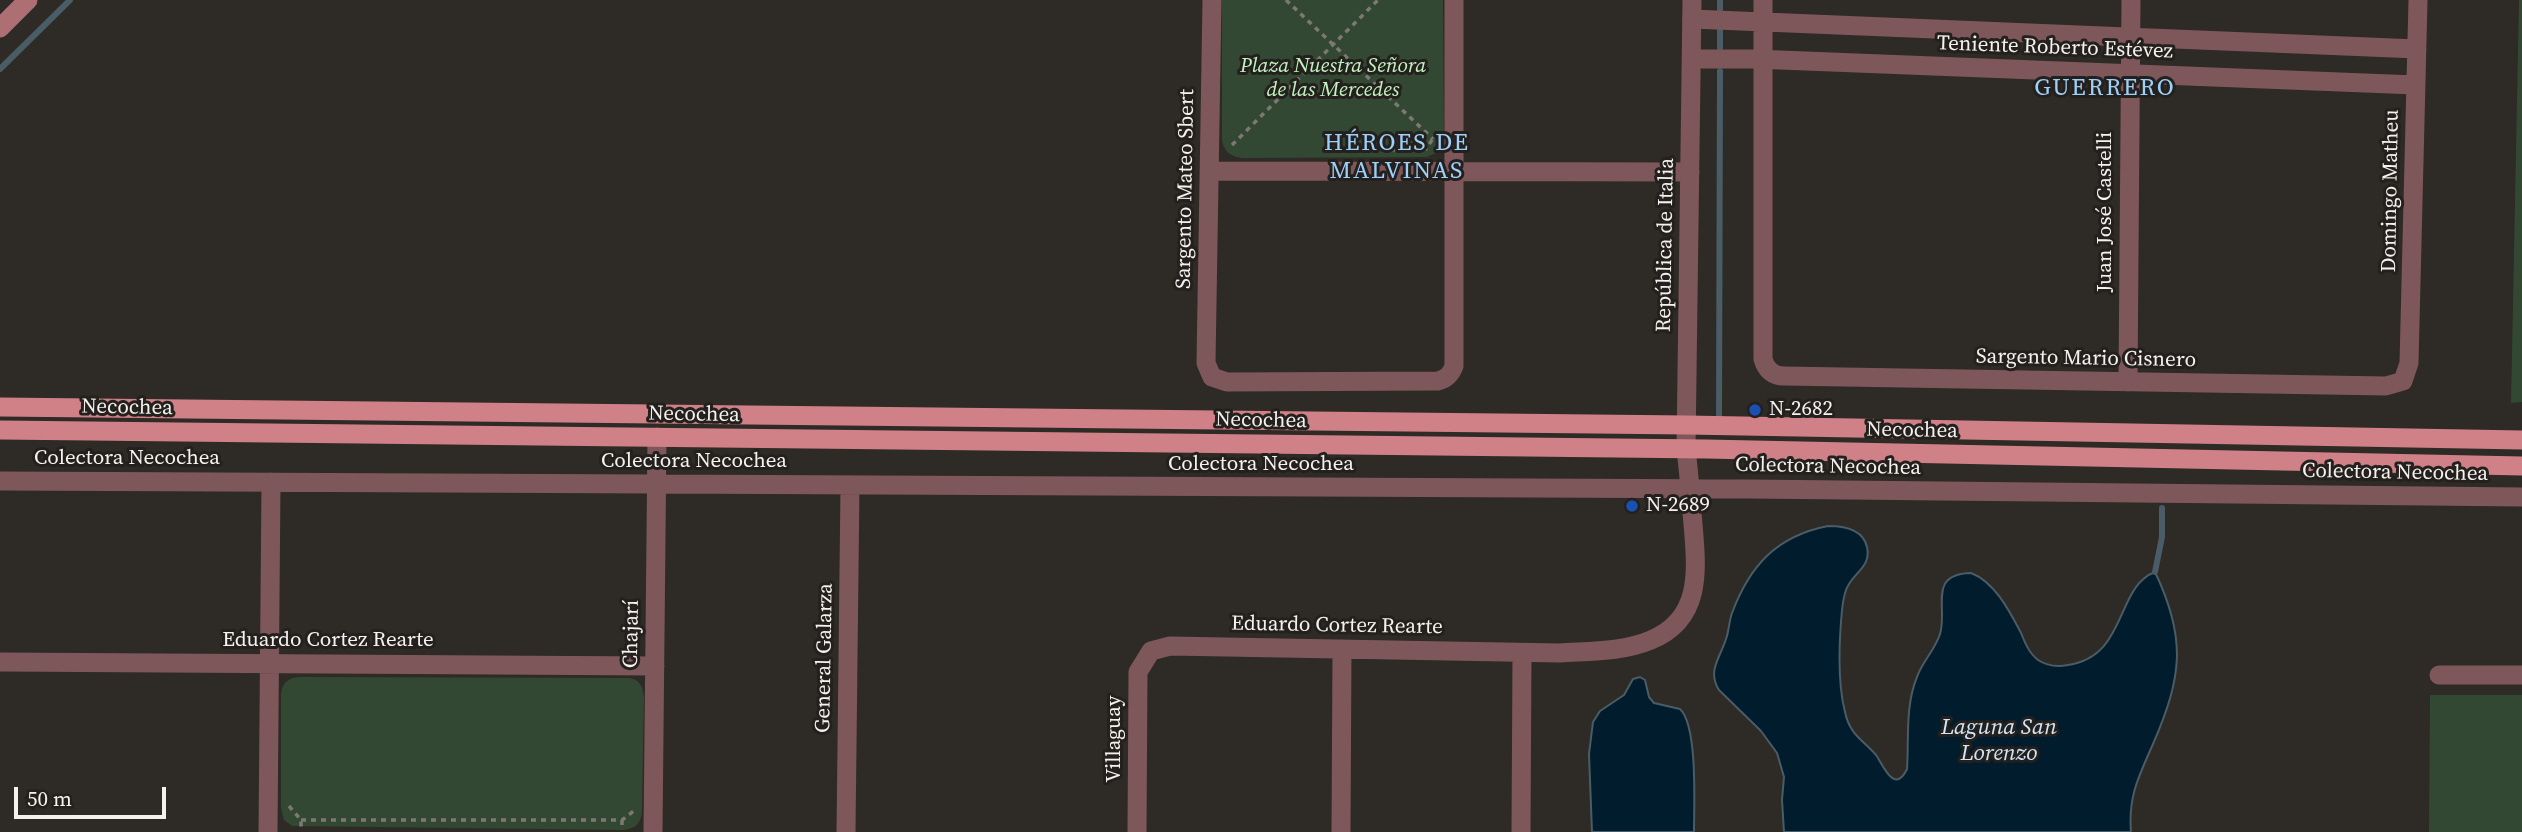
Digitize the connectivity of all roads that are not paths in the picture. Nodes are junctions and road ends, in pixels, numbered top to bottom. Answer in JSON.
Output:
{"nodes":[{"id":1,"x":28,"y":0,"type":"edge"},
{"id":2,"x":1212,"y":0,"type":"edge"},
{"id":3,"x":1454,"y":0,"type":"edge"},
{"id":4,"x":1763,"y":0,"type":"edge"},
{"id":5,"x":2131,"y":0,"type":"edge"},
{"id":6,"x":2418,"y":0,"type":"edge"},
{"id":7,"x":1692,"y":10,"type":"edge"},
{"id":8,"x":1763,"y":22,"type":"junction"},
{"id":9,"x":0,"y":28,"type":"edge"},
{"id":10,"x":2131,"y":38,"type":"junction"},
{"id":11,"x":2417,"y":50,"type":"junction"},
{"id":12,"x":1692,"y":59,"type":"junction"},
{"id":13,"x":1763,"y":59,"type":"junction"},
{"id":14,"x":2130,"y":74,"type":"junction"},
{"id":15,"x":2416,"y":85,"type":"junction"},
{"id":16,"x":1209,"y":171,"type":"junction"},
{"id":17,"x":1454,"y":171,"type":"junction"},
{"id":18,"x":1690,"y":172,"type":"junction"},
{"id":19,"x":2403,"y":381,"type":"joint"},
{"id":20,"x":2128,"y":382,"type":"junction"},
{"id":21,"x":0,"y":407,"type":"edge"},
{"id":22,"x":1687,"y":425,"type":"junction"},
{"id":23,"x":0,"y":430,"type":"edge"},
{"id":24,"x":657,"y":437,"type":"junction"},
{"id":25,"x":2522,"y":439,"type":"edge"},
{"id":26,"x":1686,"y":449,"type":"junction"},
{"id":27,"x":2522,"y":466,"type":"edge"},
{"id":28,"x":0,"y":481,"type":"edge"},
{"id":29,"x":271,"y":482,"type":"junction"},
{"id":30,"x":656,"y":484,"type":"junction"},
{"id":31,"x":850,"y":485,"type":"junction"},
{"id":32,"x":1690,"y":490,"type":"junction"},
{"id":33,"x":2522,"y":496,"type":"edge"},
{"id":34,"x":1342,"y":649,"type":"junction"},
{"id":35,"x":1151,"y":651,"type":"joint"},
{"id":36,"x":1522,"y":653,"type":"junction"},
{"id":37,"x":0,"y":662,"type":"edge"},
{"id":38,"x":270,"y":664,"type":"junction"},
{"id":39,"x":655,"y":666,"type":"junction"},
{"id":40,"x":2439,"y":675,"type":"dead end"},
{"id":41,"x":2522,"y":675,"type":"edge"},
{"id":42,"x":268,"y":832,"type":"edge"},
{"id":43,"x":653,"y":832,"type":"edge"},
{"id":44,"x":846,"y":832,"type":"edge"},
{"id":45,"x":1137,"y":832,"type":"edge"},
{"id":46,"x":1341,"y":832,"type":"edge"},
{"id":47,"x":1521,"y":832,"type":"edge"}],
"edges":[{"from":1,"to":9,"type":"main road"},
{"from":2,"to":16,"type":"street","name":"Sargento Mateo Sbert"},
{"from":3,"to":17,"type":"street"},
{"from":4,"to":8,"type":"street"},
{"from":5,"to":10,"type":"street","name":"Juan José Castelli"},
{"from":6,"to":11,"type":"street","name":"Domingo Matheu"},
{"from":7,"to":8,"type":"street","name":"Teniente Roberto Estévez"},
{"from":7,"to":12,"type":"street","name":"República de Italia"},
{"from":8,"to":10,"type":"street","name":"Teniente Roberto Estévez"},
{"from":8,"to":13,"type":"street"},
{"from":10,"to":11,"type":"street","name":"Teniente Roberto Estévez"},
{"from":10,"to":14,"type":"street","name":"Juan José Castelli"},
{"from":11,"to":15,"type":"street","name":"Domingo Matheu"},
{"from":12,"to":13,"type":"street","name":"Teniente Roberto Estévez"},
{"from":12,"to":18,"type":"street","name":"República de Italia"},
{"from":13,"to":14,"type":"street","name":"Teniente Roberto Estévez"},
{"from":13,"to":20,"type":"street","name":"Sargento Mario Cisnero"},
{"from":14,"to":15,"type":"street","name":"Teniente Roberto Estévez"},
{"from":14,"to":20,"type":"street","name":"Juan José Castelli"},
{"from":15,"to":19,"type":"street","name":"Domingo Matheu"},
{"from":16,"to":17,"type":"street"},
{"from":16,"to":17,"type":"street","name":"Sargento Mateo Sbert"},
{"from":17,"to":18,"type":"street"},
{"from":18,"to":22,"type":"street","name":"República de Italia"},
{"from":19,"to":20,"type":"street","name":"Sargento Mario Cisnero"},
{"from":21,"to":22,"type":"main road","name":"Necochea"},
{"from":22,"to":25,"type":"main road","name":"Necochea"},
{"from":22,"to":26,"type":"street","name":"República de Italia"},
{"from":23,"to":24,"type":"main road","name":"Necochea"},
{"from":24,"to":26,"type":"main road","name":"Necochea"},
{"from":24,"to":30,"type":"street","name":"Chajarí"},
{"from":26,"to":27,"type":"main road","name":"Necochea"},
{"from":26,"to":32,"type":"street","name":"República de Italia"},
{"from":28,"to":29,"type":"street","name":"Colectora Necochea"},
{"from":29,"to":30,"type":"street","name":"Colectora Necochea"},
{"from":29,"to":38,"type":"street"},
{"from":30,"to":31,"type":"street","name":"Colectora Necochea"},
{"from":30,"to":39,"type":"street","name":"Chajarí"},
{"from":31,"to":32,"type":"street","name":"Colectora Necochea"},
{"from":31,"to":44,"type":"street","name":"General Galarza"},
{"from":32,"to":33,"type":"street","name":"Colectora Necochea"},
{"from":32,"to":36,"type":"street","name":"Eduardo Cortez Rearte"},
{"from":34,"to":35,"type":"street","name":"Eduardo Cortez Rearte"},
{"from":34,"to":36,"type":"street","name":"Eduardo Cortez Rearte"},
{"from":34,"to":46,"type":"street"},
{"from":35,"to":45,"type":"street","name":"Villaguay"},
{"from":36,"to":47,"type":"street"},
{"from":37,"to":38,"type":"street","name":"Eduardo Cortez Rearte"},
{"from":38,"to":39,"type":"street","name":"Eduardo Cortez Rearte"},
{"from":38,"to":42,"type":"street"},
{"from":39,"to":43,"type":"street","name":"Chajarí"},
{"from":40,"to":41,"type":"street"}]}
